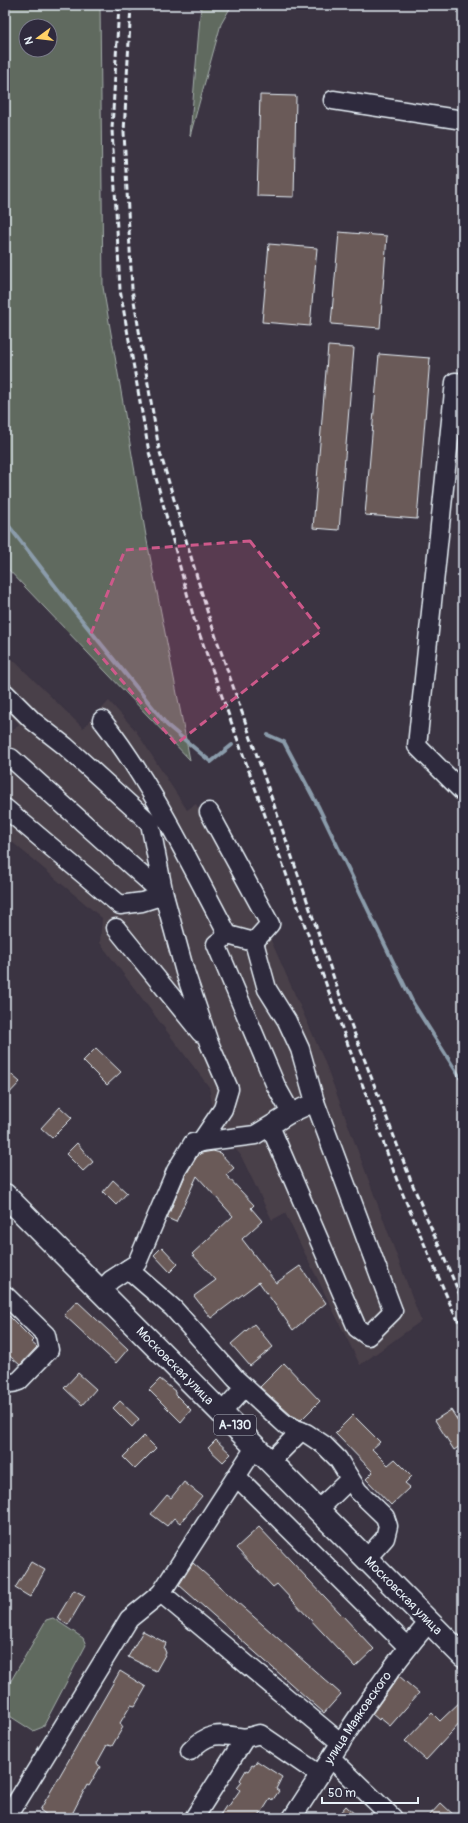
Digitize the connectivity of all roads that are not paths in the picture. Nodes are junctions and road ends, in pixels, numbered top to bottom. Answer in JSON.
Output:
{"nodes":[{"id":1,"x":333,"y":100,"type":"dead end"},
{"id":2,"x":463,"y":120,"type":"edge"},
{"id":3,"x":463,"y":383,"type":"edge"},
{"id":4,"x":5,"y":694,"type":"edge"},
{"id":5,"x":102,"y":720,"type":"dead end"},
{"id":6,"x":5,"y":757,"type":"edge"},
{"id":7,"x":145,"y":785,"type":"junction"},
{"id":8,"x":463,"y":792,"type":"edge"},
{"id":9,"x":132,"y":807,"type":"junction"},
{"id":10,"x":5,"y":808,"type":"edge"},
{"id":11,"x":209,"y":812,"type":"dead end"},
{"id":12,"x":158,"y":821,"type":"junction"},
{"id":13,"x":164,"y":895,"type":"junction"},
{"id":14,"x":116,"y":928,"type":"dead end"},
{"id":15,"x":228,"y":935,"type":"junction"},
{"id":16,"x":254,"y":942,"type":"junction"},
{"id":17,"x":209,"y":1043,"type":"junction"},
{"id":18,"x":315,"y":1102,"type":"junction"},
{"id":19,"x":292,"y":1113,"type":"junction"},
{"id":20,"x":270,"y":1126,"type":"junction"},
{"id":21,"x":200,"y":1142,"type":"junction"},
{"id":22,"x":6,"y":1199,"type":"edge"},
{"id":23,"x":128,"y":1269,"type":"junction"},
{"id":24,"x":101,"y":1291,"type":"junction"},
{"id":25,"x":5,"y":1295,"type":"edge"},
{"id":26,"x":5,"y":1380,"type":"edge"},
{"id":27,"x":244,"y":1388,"type":"junction"},
{"id":28,"x":222,"y":1412,"type":"junction"},
{"id":29,"x":301,"y":1431,"type":"junction"},
{"id":30,"x":263,"y":1454,"type":"junction"},
{"id":31,"x":237,"y":1477,"type":"junction"},
{"id":32,"x":350,"y":1479,"type":"junction"},
{"id":33,"x":319,"y":1509,"type":"junction"},
{"id":34,"x":367,"y":1558,"type":"junction"},
{"id":35,"x":160,"y":1593,"type":"junction"},
{"id":36,"x":429,"y":1622,"type":"junction"},
{"id":37,"x":407,"y":1646,"type":"junction"},
{"id":38,"x":463,"y":1656,"type":"edge"},
{"id":39,"x":245,"y":1738,"type":"junction"},
{"id":40,"x":341,"y":1743,"type":"junction"},
{"id":41,"x":190,"y":1751,"type":"dead end"},
{"id":42,"x":331,"y":1758,"type":"junction"},
{"id":43,"x":320,"y":1776,"type":"junction"},
{"id":44,"x":7,"y":1818,"type":"edge"},
{"id":45,"x":194,"y":1818,"type":"edge"},
{"id":46,"x":292,"y":1818,"type":"edge"},
{"id":47,"x":393,"y":1818,"type":"edge"}],
"edges":[{"from":1,"to":2,"type":"street"},
{"from":3,"to":8,"type":"street"},
{"from":4,"to":9,"type":"street"},
{"from":5,"to":7,"type":"street"},
{"from":6,"to":13,"type":"street"},
{"from":7,"to":9,"type":"street"},
{"from":7,"to":12,"type":"street"},
{"from":9,"to":12,"type":"street"},
{"from":10,"to":13,"type":"street"},
{"from":11,"to":16,"type":"street"},
{"from":12,"to":13,"type":"street"},
{"from":12,"to":15,"type":"street"},
{"from":13,"to":17,"type":"street"},
{"from":14,"to":17,"type":"street"},
{"from":15,"to":16,"type":"street"},
{"from":15,"to":19,"type":"street"},
{"from":16,"to":18,"type":"street"},
{"from":17,"to":21,"type":"street"},
{"from":18,"to":19,"type":"street"},
{"from":18,"to":20,"type":"street"},
{"from":19,"to":20,"type":"street"},
{"from":20,"to":21,"type":"street"},
{"from":21,"to":23,"type":"street"},
{"from":22,"to":24,"type":"main road","name":"Московская улица","number":"А-130"},
{"from":23,"to":24,"type":"street"},
{"from":23,"to":27,"type":"street"},
{"from":24,"to":28,"type":"main road","name":"Московская улица","number":"А-130"},
{"from":25,"to":26,"type":"street"},
{"from":27,"to":28,"type":"street"},
{"from":27,"to":29,"type":"street"},
{"from":28,"to":30,"type":"main road","name":"Московская улица","number":"А-130"},
{"from":29,"to":30,"type":"street"},
{"from":29,"to":32,"type":"street"},
{"from":30,"to":31,"type":"street"},
{"from":30,"to":33,"type":"main road","name":"Московская улица","number":"А-130"},
{"from":31,"to":35,"type":"street"},
{"from":31,"to":37,"type":"street"},
{"from":32,"to":33,"type":"street"},
{"from":32,"to":34,"type":"street"},
{"from":33,"to":34,"type":"main road","name":"Московская улица","number":"А-130"},
{"from":34,"to":36,"type":"main road","name":"Московская улица","number":"А-130"},
{"from":35,"to":40,"type":"street"},
{"from":35,"to":44,"type":"street"},
{"from":36,"to":37,"type":"street","name":"улица Маяковского"},
{"from":36,"to":38,"type":"main road","name":"Московская улица","number":"А-130"},
{"from":37,"to":40,"type":"street","name":"улица Маяковского"},
{"from":39,"to":41,"type":"street"},
{"from":39,"to":43,"type":"street"},
{"from":39,"to":45,"type":"street"},
{"from":40,"to":42,"type":"street","name":"улица Маяковского"},
{"from":42,"to":43,"type":"street","name":"улица Маяковского"},
{"from":42,"to":47,"type":"street"},
{"from":43,"to":46,"type":"street","name":"улица Маяковского"}]}
